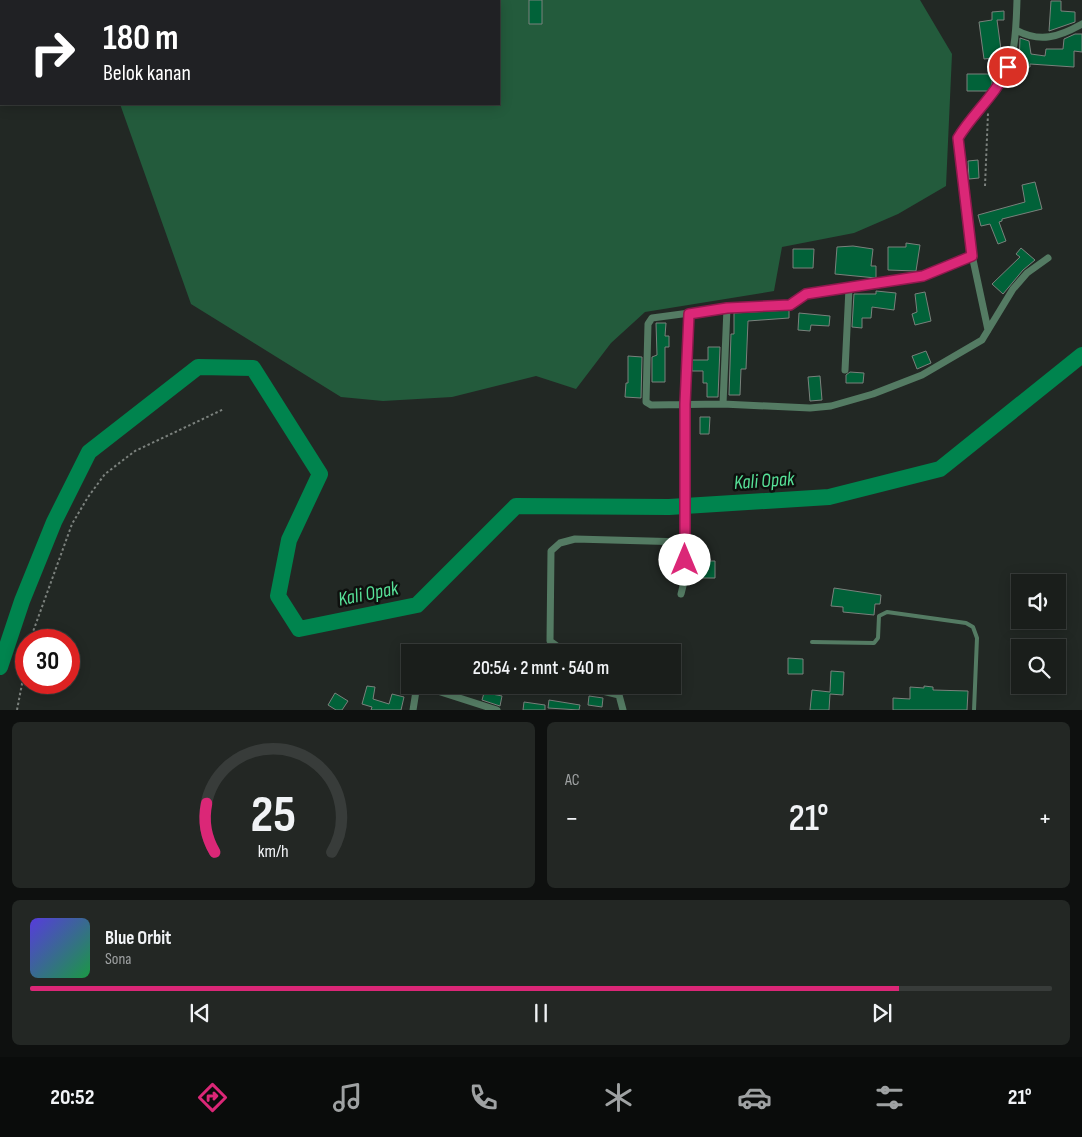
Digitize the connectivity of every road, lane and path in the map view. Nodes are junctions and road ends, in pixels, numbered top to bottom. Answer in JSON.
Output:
{"nodes":[{"id":1,"x":1017,"y":0,"type":"edge"},
{"id":2,"x":1082,"y":24,"type":"edge"},
{"id":3,"x":1016,"y":30,"type":"junction"},
{"id":4,"x":0,"y":34,"type":"edge"},
{"id":5,"x":0,"y":41,"type":"edge"},
{"id":6,"x":989,"y":98,"type":"junction"},
{"id":7,"x":985,"y":186,"type":"dead end"},
{"id":8,"x":972,"y":256,"type":"junction"},
{"id":9,"x":1048,"y":258,"type":"dead end"},
{"id":10,"x":849,"y":288,"type":"junction"},
{"id":11,"x":727,"y":308,"type":"junction"},
{"id":12,"x":689,"y":314,"type":"junction"},
{"id":13,"x":988,"y":330,"type":"junction"},
{"id":14,"x":845,"y":370,"type":"dead end"},
{"id":15,"x":685,"y":404,"type":"junction"},
{"id":16,"x":723,"y":404,"type":"junction"},
{"id":17,"x":224,"y":409,"type":"dead end"},
{"id":18,"x":685,"y":542,"type":"junction"},
{"id":19,"x":681,"y":594,"type":"dead end"},
{"id":20,"x":34,"y":629,"type":"edge"},
{"id":21,"x":812,"y":642,"type":"dead end"},
{"id":22,"x":554,"y":644,"type":"edge"},
{"id":23,"x":20,"y":694,"type":"edge"},
{"id":24,"x":615,"y":694,"type":"edge"},
{"id":25,"x":619,"y":695,"type":"joint"},
{"id":26,"x":17,"y":710,"type":"edge"},
{"id":27,"x":413,"y":710,"type":"edge"},
{"id":28,"x":497,"y":710,"type":"edge"},
{"id":29,"x":623,"y":710,"type":"edge"},
{"id":30,"x":974,"y":710,"type":"edge"}],
"edges":[{"from":1,"to":3,"type":"street"},
{"from":2,"to":3,"type":"street"},
{"from":3,"to":6,"type":"street"},
{"from":4,"to":5,"type":"street"},
{"from":6,"to":7,"type":"path"},
{"from":6,"to":8,"type":"street"},
{"from":8,"to":10,"type":"street"},
{"from":8,"to":13,"type":"street"},
{"from":9,"to":13,"type":"street"},
{"from":10,"to":11,"type":"street"},
{"from":10,"to":14,"type":"street"},
{"from":11,"to":12,"type":"street"},
{"from":11,"to":16,"type":"street"},
{"from":12,"to":15,"type":"street"},
{"from":12,"to":15,"type":"street"},
{"from":13,"to":16,"type":"street"},
{"from":15,"to":16,"type":"street"},
{"from":15,"to":18,"type":"street"},
{"from":17,"to":20,"type":"path"},
{"from":18,"to":19,"type":"street"},
{"from":18,"to":22,"type":"street"},
{"from":21,"to":30,"type":"lane"},
{"from":23,"to":26,"type":"path"},
{"from":24,"to":25,"type":"street"},
{"from":25,"to":29,"type":"street"},
{"from":27,"to":28,"type":"street"}]}
